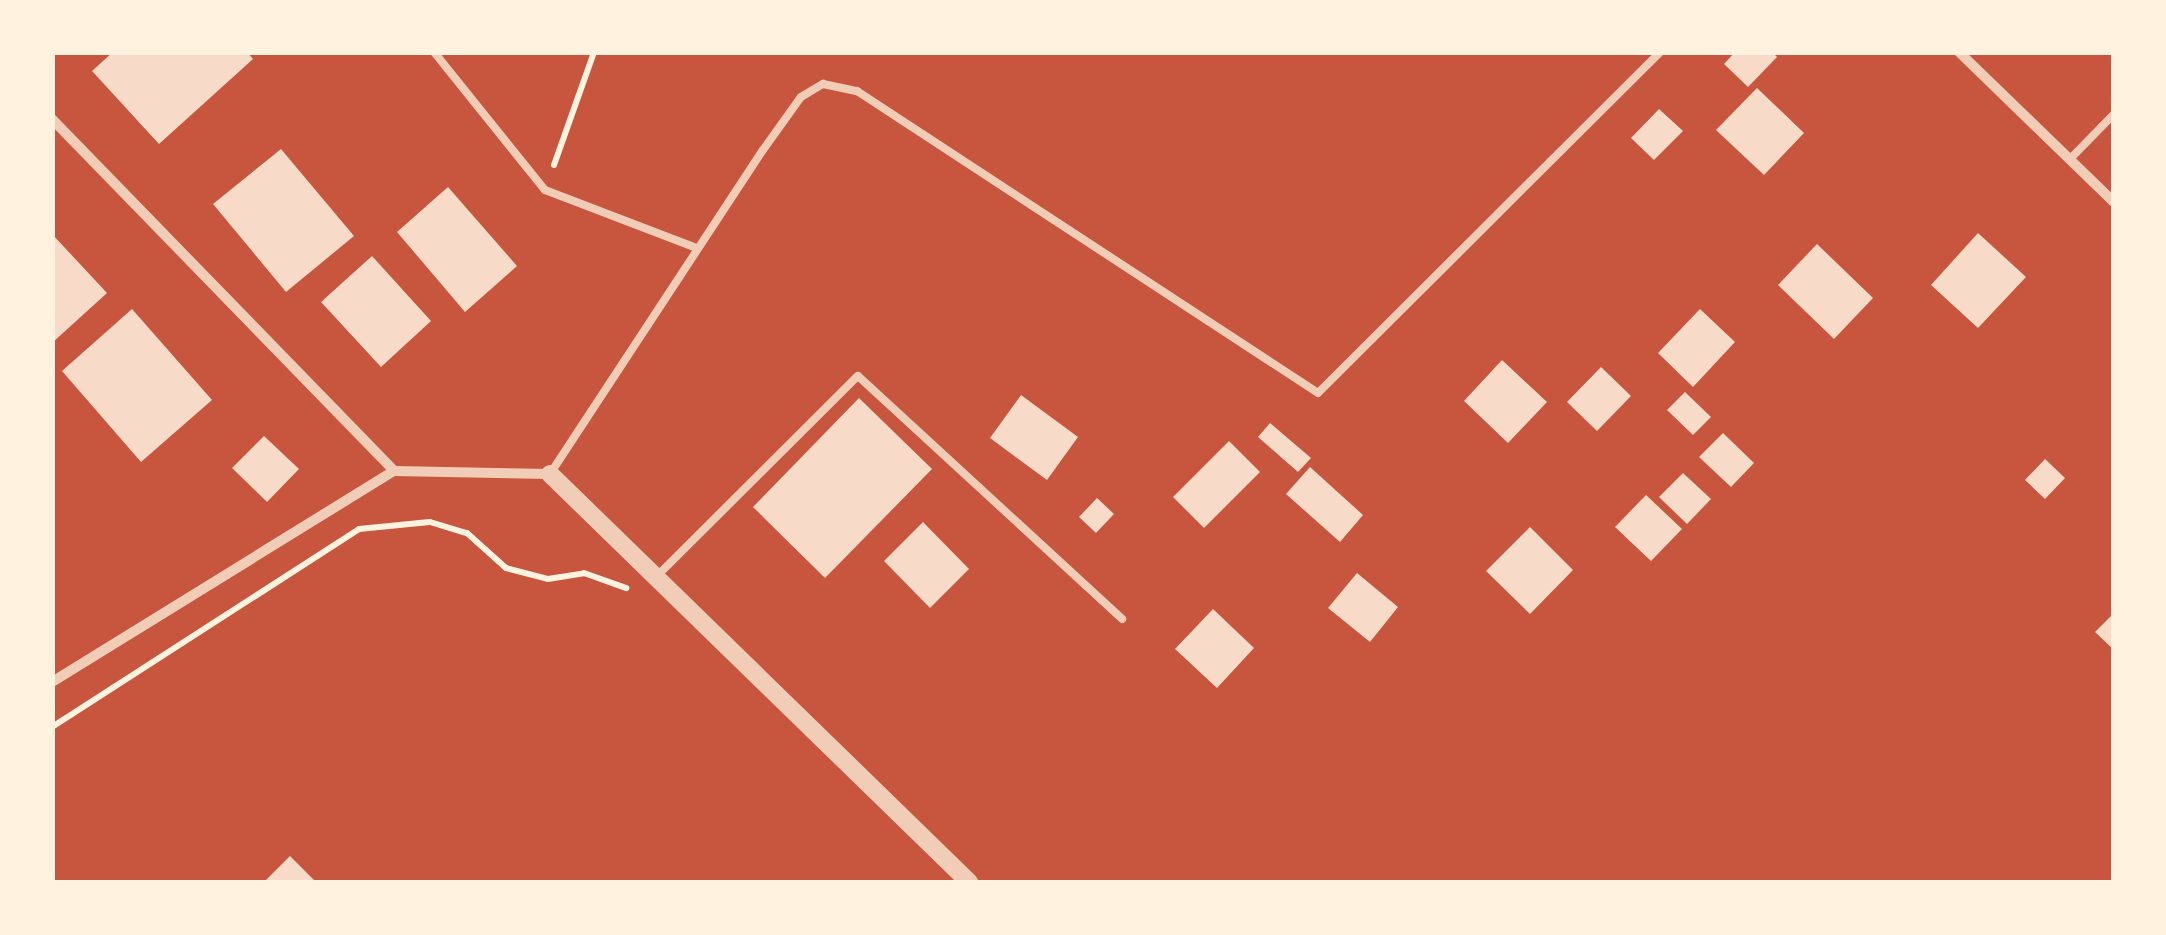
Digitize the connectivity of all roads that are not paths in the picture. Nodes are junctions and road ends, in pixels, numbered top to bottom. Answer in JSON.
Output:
{"nodes":[{"id":1,"x":434,"y":52,"type":"edge"},
{"id":2,"x":1660,"y":52,"type":"edge"},
{"id":3,"x":1959,"y":52,"type":"edge"},
{"id":4,"x":2114,"y":114,"type":"edge"},
{"id":5,"x":52,"y":119,"type":"edge"},
{"id":6,"x":2070,"y":160,"type":"junction"},
{"id":7,"x":2114,"y":202,"type":"edge"},
{"id":8,"x":697,"y":248,"type":"junction"},
{"id":9,"x":394,"y":471,"type":"junction"},
{"id":10,"x":550,"y":474,"type":"junction"},
{"id":11,"x":658,"y":575,"type":"junction"},
{"id":12,"x":1122,"y":619,"type":"dead end"},
{"id":13,"x":52,"y":682,"type":"edge"},
{"id":14,"x":969,"y":882,"type":"edge"}],
"edges":[{"from":1,"to":8,"type":"lane"},
{"from":2,"to":8,"type":"lane"},
{"from":3,"to":6,"type":"street"},
{"from":4,"to":6,"type":"lane"},
{"from":5,"to":9,"type":"street"},
{"from":6,"to":7,"type":"street"},
{"from":8,"to":10,"type":"lane"},
{"from":9,"to":10,"type":"street"},
{"from":9,"to":13,"type":"street"},
{"from":10,"to":11,"type":"street"},
{"from":11,"to":12,"type":"lane"},
{"from":11,"to":14,"type":"street"}]}
